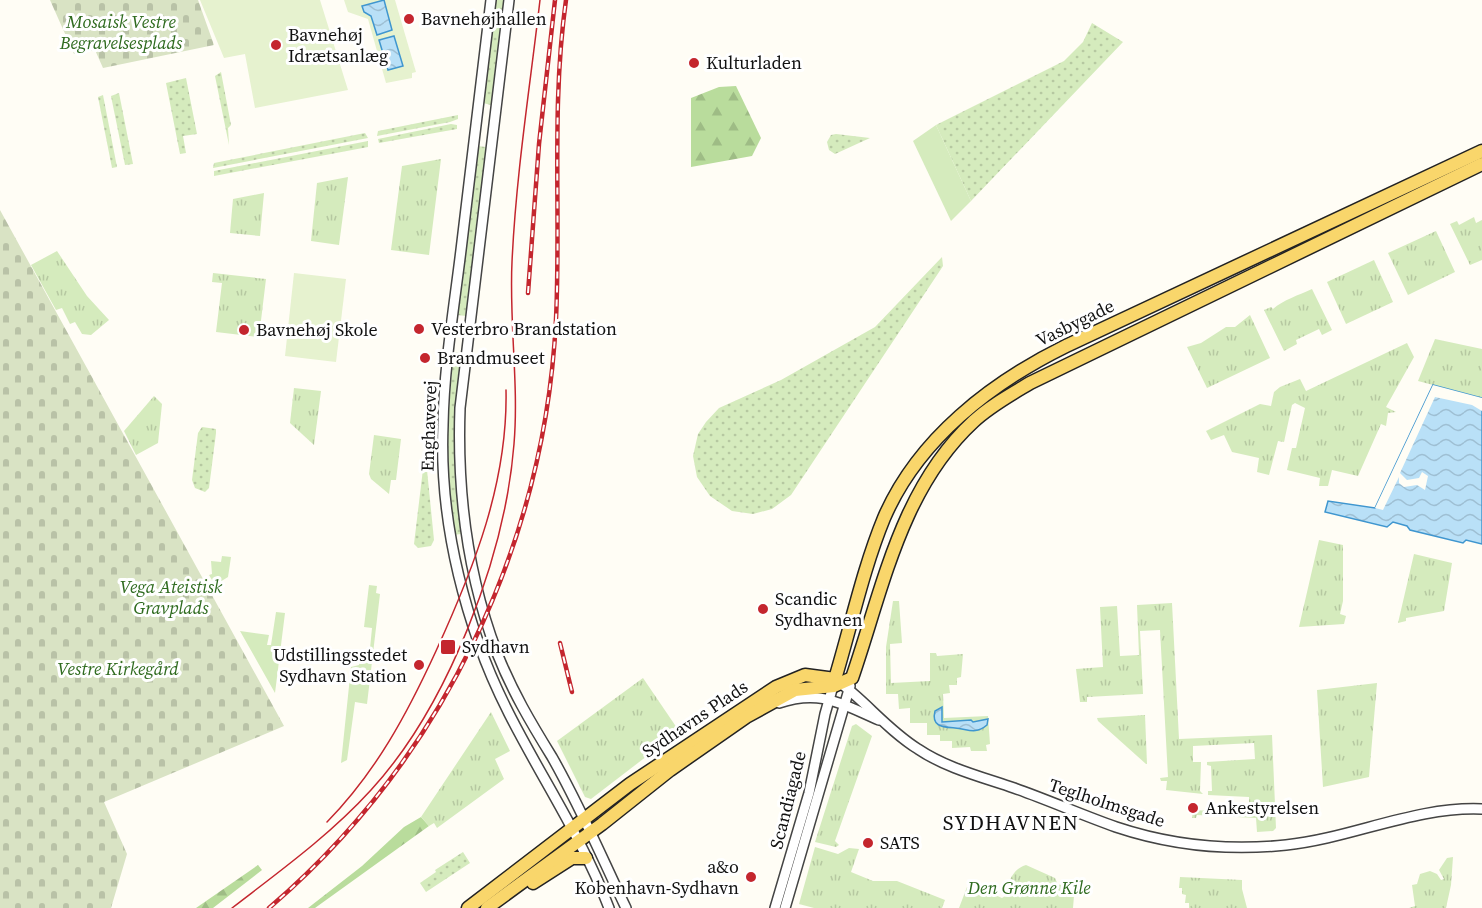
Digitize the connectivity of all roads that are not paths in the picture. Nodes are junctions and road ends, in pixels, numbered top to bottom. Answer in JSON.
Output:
{"nodes":[{"id":1,"x":491,"y":0,"type":"edge"},
{"id":2,"x":509,"y":0,"type":"edge"},
{"id":3,"x":1482,"y":151,"type":"edge"},
{"id":4,"x":1482,"y":164,"type":"edge"},
{"id":5,"x":452,"y":333,"type":"junction"},
{"id":6,"x":468,"y":335,"type":"junction"},
{"id":7,"x":842,"y":683,"type":"junction"},
{"id":8,"x":830,"y":699,"type":"junction"},
{"id":9,"x":844,"y":704,"type":"junction"},
{"id":10,"x":746,"y":717,"type":"junction"},
{"id":11,"x":881,"y":721,"type":"junction"},
{"id":12,"x":1482,"y":809,"type":"edge"},
{"id":13,"x":584,"y":820,"type":"junction"},
{"id":14,"x":572,"y":829,"type":"junction"},
{"id":15,"x":590,"y":832,"type":"junction"},
{"id":16,"x":578,"y":841,"type":"junction"},
{"id":17,"x":586,"y":858,"type":"junction"},
{"id":18,"x":491,"y":906,"type":"edge"},
{"id":19,"x":468,"y":908,"type":"edge"},
{"id":20,"x":609,"y":908,"type":"edge"},
{"id":21,"x":626,"y":908,"type":"edge"},
{"id":22,"x":774,"y":908,"type":"edge"},
{"id":23,"x":785,"y":908,"type":"edge"}],
"edges":[{"from":1,"to":5,"type":"street","name":"Enghavevej"},
{"from":2,"to":6,"type":"street","name":"Enghavevej"},
{"from":3,"to":7,"type":"main road","name":"Vasbygade"},
{"from":4,"to":7,"type":"main road","name":"Vasbygade"},
{"from":5,"to":6,"type":"street"},
{"from":5,"to":14,"type":"street","name":"Enghavevej"},
{"from":6,"to":13,"type":"street","name":"Enghavevej"},
{"from":7,"to":8,"type":"street","name":"Scandiagade"},
{"from":7,"to":9,"type":"street","name":"Scandiagade"},
{"from":7,"to":10,"type":"main road","name":"Sydhavns Plads"},
{"from":7,"to":11,"type":"street","name":"Teglholmsgade"},
{"from":7,"to":13,"type":"main road","name":"Sydhavns Plads"},
{"from":8,"to":9,"type":"street","name":"Teglholmsgade"},
{"from":8,"to":10,"type":"street","name":"Teglholmsgade"},
{"from":8,"to":22,"type":"street","name":"Scandiagade"},
{"from":9,"to":11,"type":"street","name":"Teglholmsgade"},
{"from":9,"to":23,"type":"street","name":"Scandiagade"},
{"from":10,"to":15,"type":"main road","name":"Sydhavns Plads"},
{"from":11,"to":12,"type":"street","name":"Teglholmsgade"},
{"from":13,"to":14,"type":"main road","name":"Sydhavns Plads"},
{"from":13,"to":15,"type":"street","name":"Enghavevej"},
{"from":14,"to":16,"type":"street","name":"Enghavevej"},
{"from":14,"to":19,"type":"main road","name":"Sydhavns Plads"},
{"from":15,"to":16,"type":"main road","name":"Sydhavns Plads"},
{"from":15,"to":21,"type":"street","name":"Enghavevej"},
{"from":16,"to":17,"type":"street","name":"Enghavevej"},
{"from":16,"to":18,"type":"main road","name":"Sydhavns Plads"},
{"from":17,"to":18,"type":"main road"},
{"from":17,"to":20,"type":"street","name":"Enghavevej"}]}
